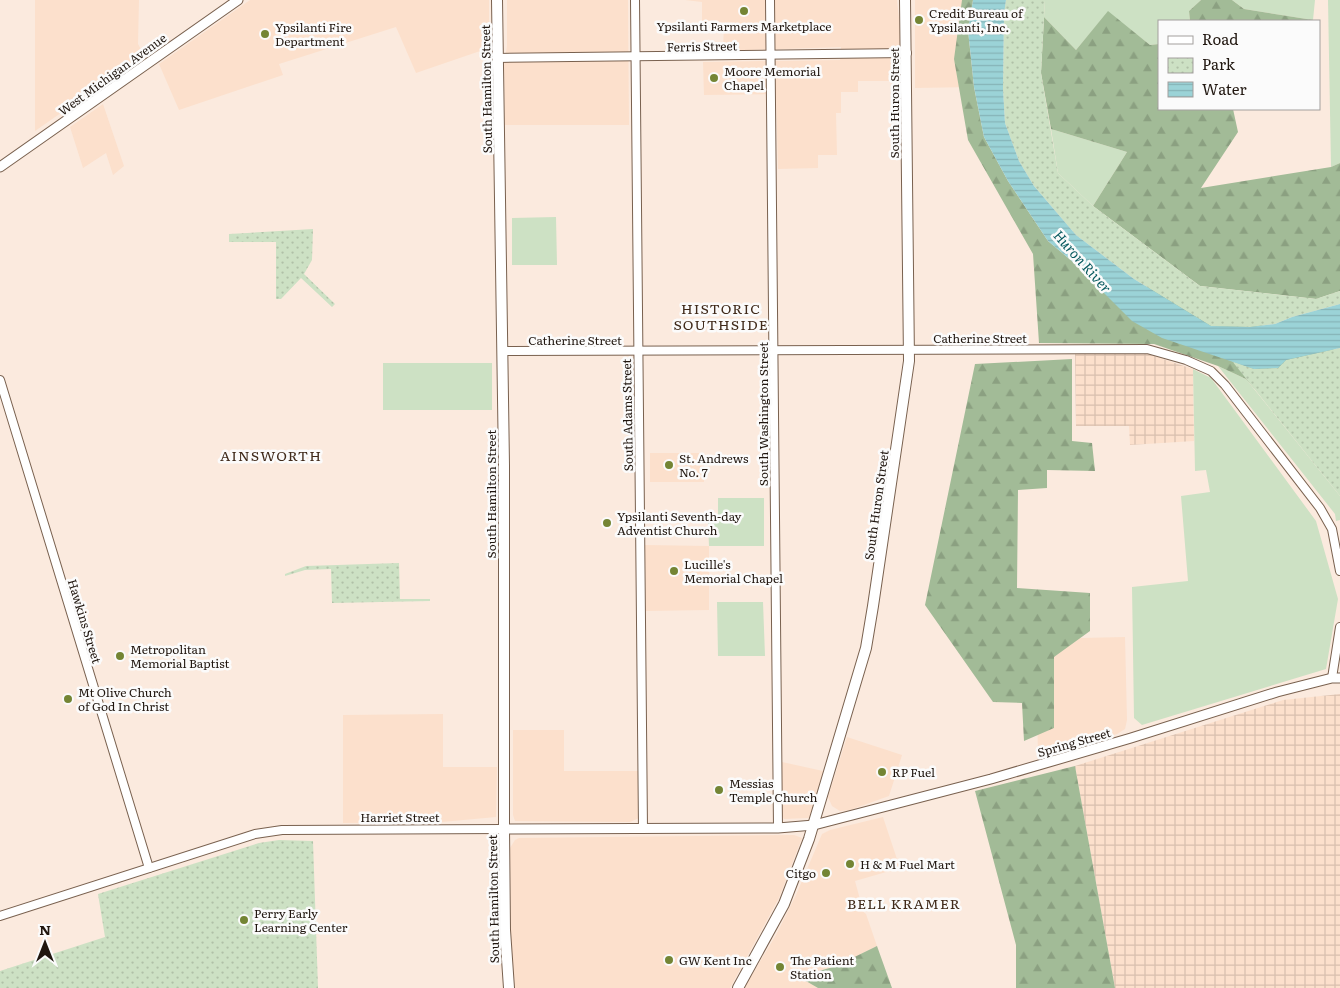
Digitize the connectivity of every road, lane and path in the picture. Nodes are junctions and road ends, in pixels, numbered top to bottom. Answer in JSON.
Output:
{"nodes":[{"id":1,"x":238,"y":0,"type":"edge"},
{"id":2,"x":497,"y":0,"type":"edge"},
{"id":3,"x":635,"y":0,"type":"edge"},
{"id":4,"x":770,"y":0,"type":"edge"},
{"id":5,"x":905,"y":0,"type":"edge"},
{"id":6,"x":906,"y":53,"type":"junction"},
{"id":7,"x":770,"y":56,"type":"junction"},
{"id":8,"x":497,"y":58,"type":"junction"},
{"id":9,"x":636,"y":58,"type":"junction"},
{"id":10,"x":0,"y":167,"type":"edge"},
{"id":11,"x":774,"y":349,"type":"junction"},
{"id":12,"x":909,"y":350,"type":"junction"},
{"id":13,"x":502,"y":351,"type":"junction"},
{"id":14,"x":638,"y":351,"type":"junction"},
{"id":15,"x":0,"y":380,"type":"edge"},
{"id":16,"x":1340,"y":571,"type":"edge"},
{"id":17,"x":1340,"y":627,"type":"edge"},
{"id":18,"x":1336,"y":678,"type":"edge"},
{"id":19,"x":814,"y":825,"type":"junction"},
{"id":20,"x":778,"y":828,"type":"junction"},
{"id":21,"x":504,"y":829,"type":"junction"},
{"id":22,"x":643,"y":829,"type":"junction"},
{"id":23,"x":149,"y":868,"type":"junction"},
{"id":24,"x":0,"y":916,"type":"edge"},
{"id":25,"x":509,"y":988,"type":"edge"},
{"id":26,"x":738,"y":988,"type":"edge"}],
"edges":[{"from":1,"to":10,"type":"main road","name":"West Michigan Avenue"},
{"from":2,"to":8,"type":"main road","name":"South Hamilton Street"},
{"from":3,"to":9,"type":"street","name":"South Adams Street"},
{"from":4,"to":7,"type":"street","name":"South Washington Street"},
{"from":5,"to":6,"type":"main road","name":"South Huron Street"},
{"from":6,"to":7,"type":"street","name":"Ferris Street"},
{"from":6,"to":12,"type":"main road","name":"South Huron Street"},
{"from":7,"to":9,"type":"street","name":"Ferris Street"},
{"from":7,"to":11,"type":"street","name":"South Washington Street"},
{"from":8,"to":9,"type":"street","name":"Ferris Street"},
{"from":8,"to":13,"type":"main road","name":"South Hamilton Street"},
{"from":9,"to":14,"type":"street","name":"South Adams Street"},
{"from":11,"to":12,"type":"street","name":"Catherine Street"},
{"from":11,"to":14,"type":"street","name":"Catherine Street"},
{"from":11,"to":20,"type":"street","name":"South Washington Street"},
{"from":12,"to":16,"type":"street","name":"Catherine Street"},
{"from":12,"to":19,"type":"main road","name":"South Huron Street"},
{"from":13,"to":14,"type":"street","name":"Catherine Street"},
{"from":13,"to":21,"type":"main road","name":"South Hamilton Street"},
{"from":14,"to":22,"type":"street","name":"South Adams Street"},
{"from":15,"to":23,"type":"street","name":"Hawkins Street"},
{"from":17,"to":18,"type":"street"},
{"from":18,"to":19,"type":"main road","name":"Spring Street"},
{"from":19,"to":20,"type":"main road","name":"Harriet Street"},
{"from":19,"to":26,"type":"main road","name":"South Huron Street"},
{"from":20,"to":22,"type":"main road","name":"Harriet Street"},
{"from":21,"to":22,"type":"main road","name":"Harriet Street"},
{"from":21,"to":23,"type":"street","name":"Harriet Street"},
{"from":21,"to":25,"type":"main road","name":"South Hamilton Street"},
{"from":23,"to":24,"type":"street","name":"Harriet Street"}]}
